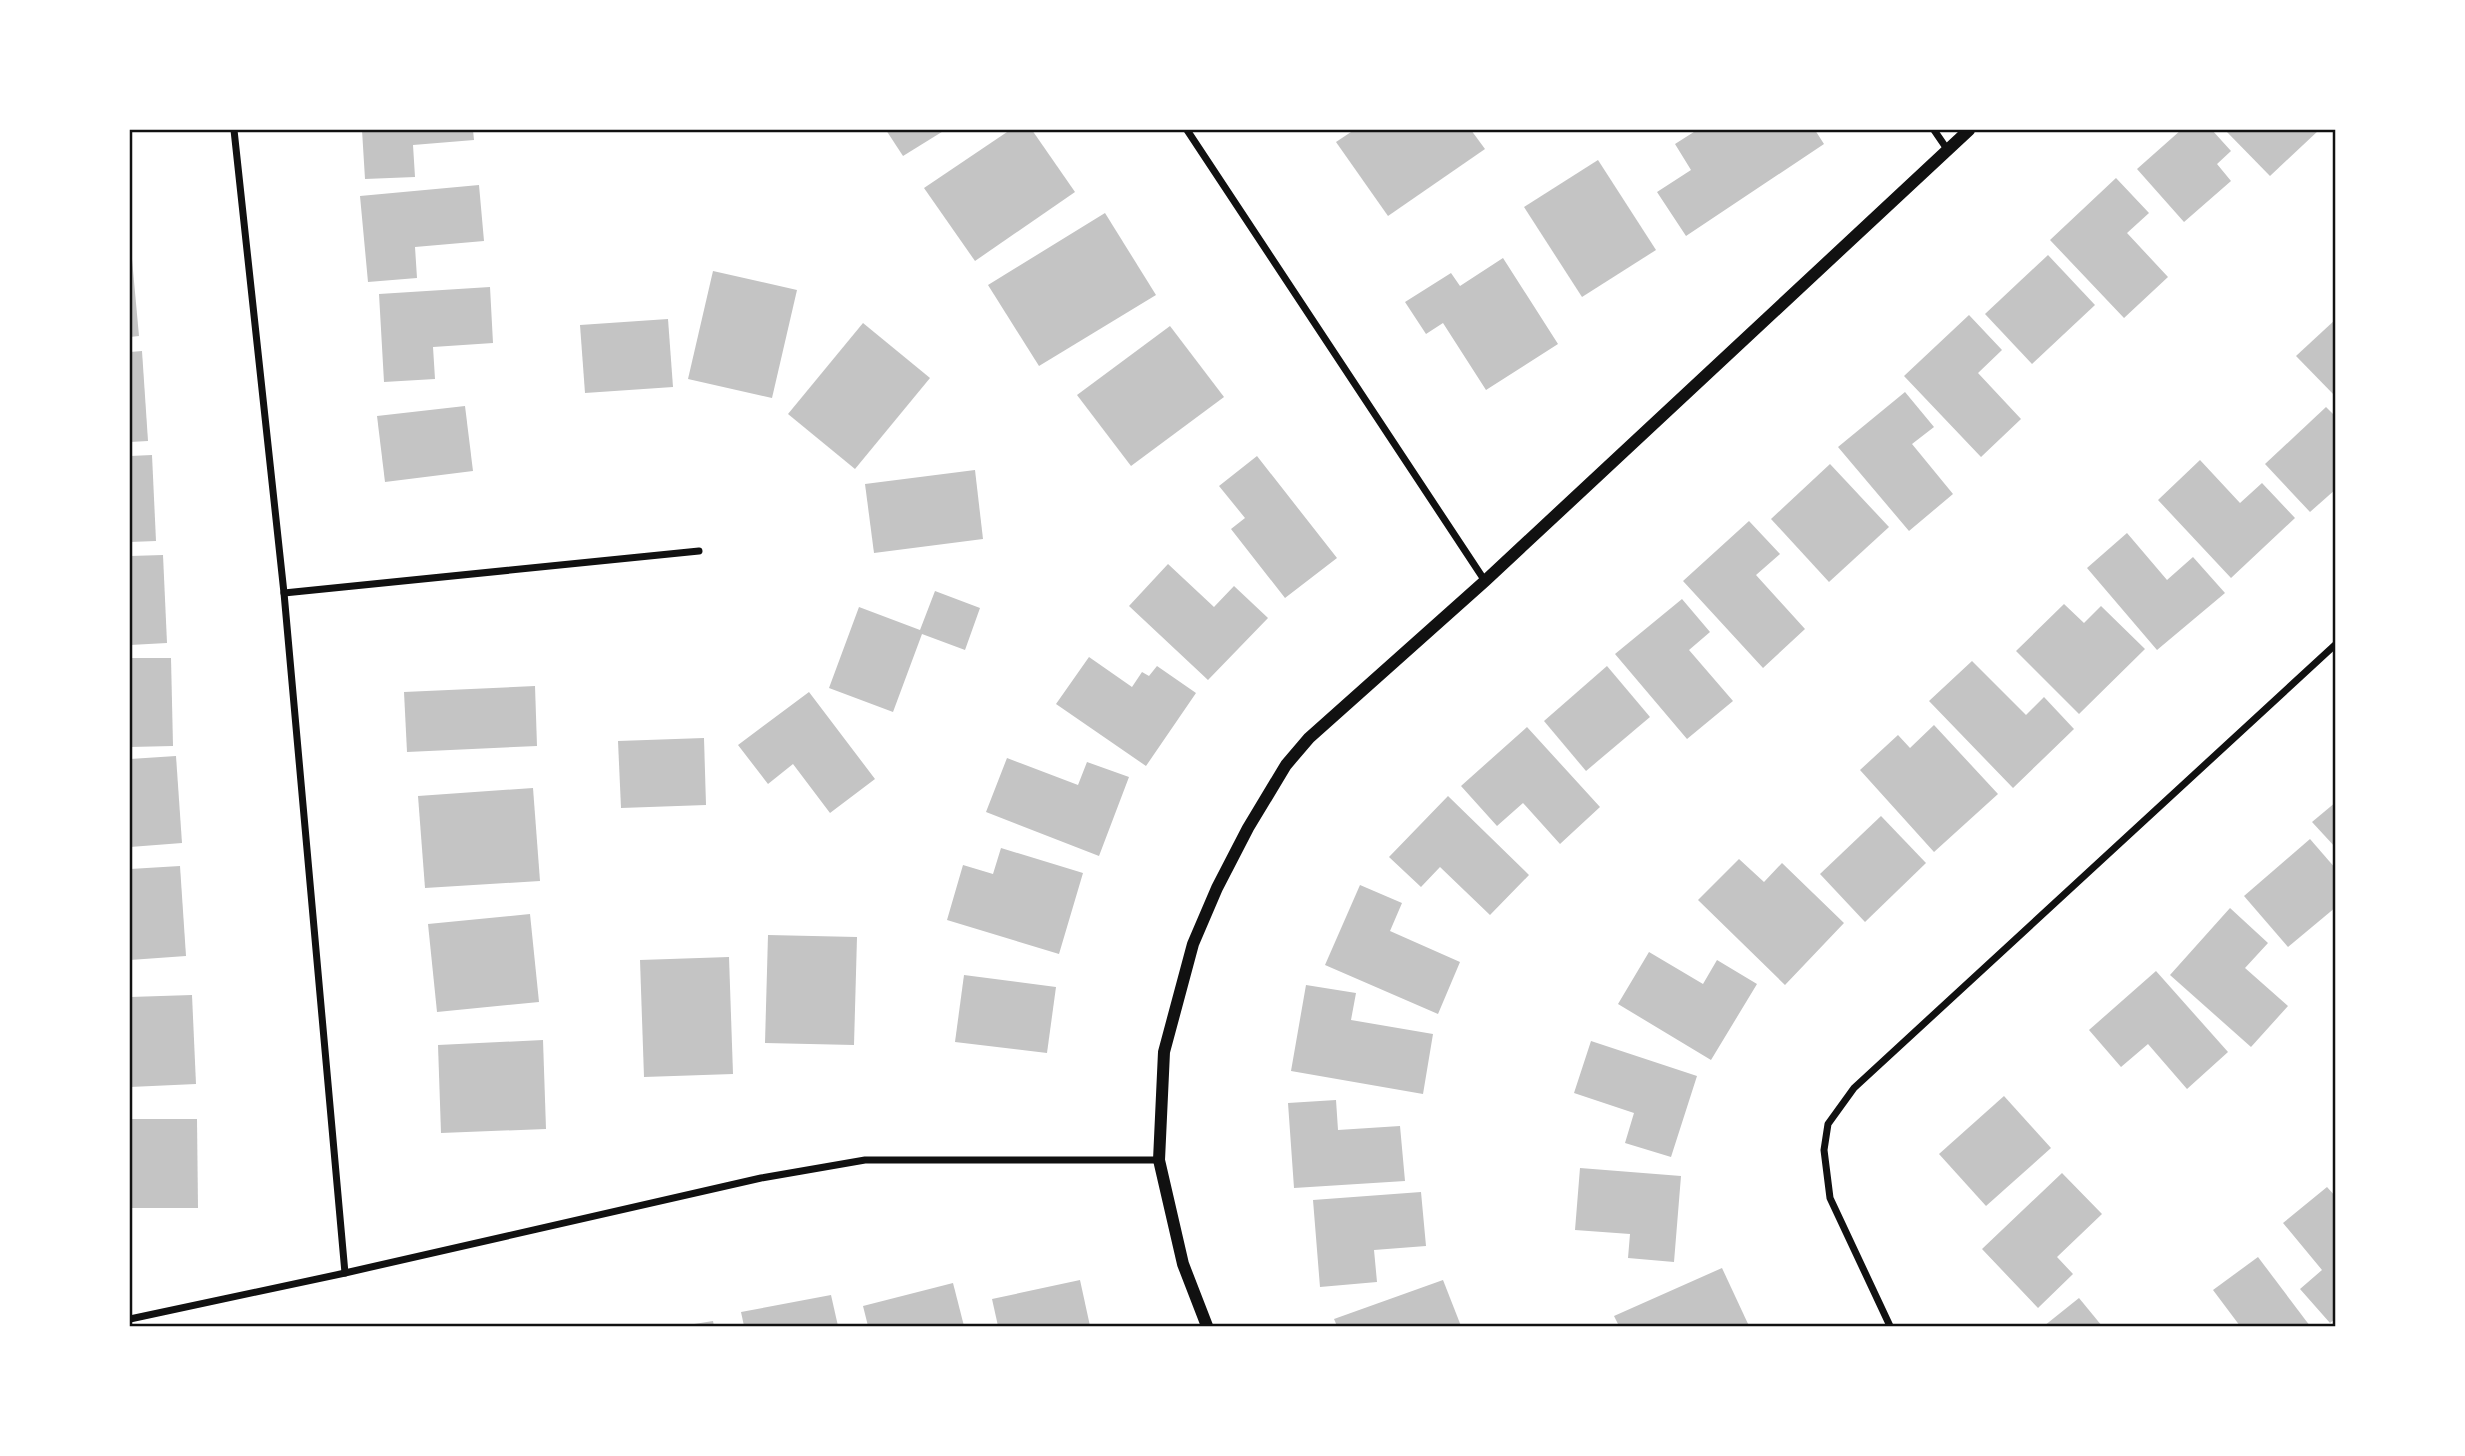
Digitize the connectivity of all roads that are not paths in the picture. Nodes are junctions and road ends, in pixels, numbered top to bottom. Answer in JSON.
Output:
{"nodes":[{"id":1,"x":234,"y":130,"type":"edge"},
{"id":2,"x":1187,"y":130,"type":"edge"},
{"id":3,"x":1934,"y":130,"type":"edge"},
{"id":4,"x":1969,"y":130,"type":"edge"},
{"id":5,"x":1947,"y":149,"type":"junction"},
{"id":6,"x":699,"y":551,"type":"dead end"},
{"id":7,"x":1485,"y":581,"type":"junction"},
{"id":8,"x":284,"y":593,"type":"junction"},
{"id":9,"x":2336,"y":644,"type":"edge"},
{"id":10,"x":1159,"y":1160,"type":"junction"},
{"id":11,"x":345,"y":1273,"type":"junction"},
{"id":12,"x":130,"y":1318,"type":"edge"},
{"id":13,"x":1207,"y":1326,"type":"edge"},
{"id":14,"x":1890,"y":1326,"type":"edge"}],
"edges":[{"from":1,"to":8,"type":"street"},
{"from":2,"to":7,"type":"street"},
{"from":3,"to":5,"type":"street"},
{"from":4,"to":5,"type":"street"},
{"from":5,"to":7,"type":"street"},
{"from":6,"to":8,"type":"street"},
{"from":7,"to":10,"type":"street"},
{"from":8,"to":11,"type":"street"},
{"from":9,"to":14,"type":"street"},
{"from":10,"to":11,"type":"street"},
{"from":10,"to":13,"type":"street"},
{"from":11,"to":12,"type":"street"}]}
